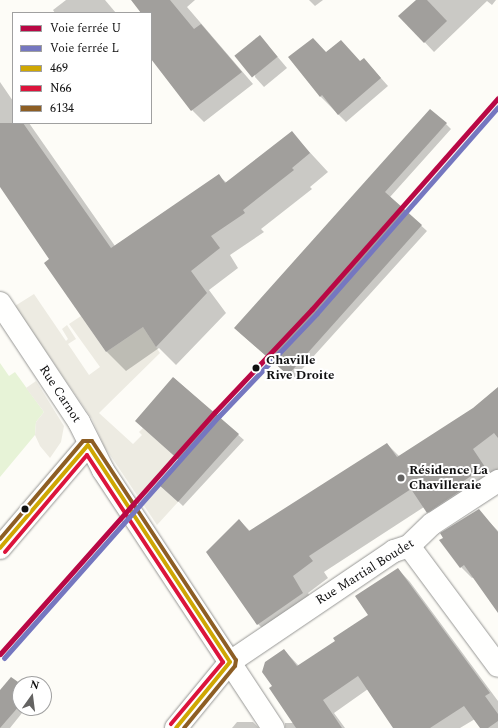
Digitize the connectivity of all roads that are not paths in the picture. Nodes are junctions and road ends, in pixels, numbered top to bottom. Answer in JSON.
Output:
{"nodes":[{"id":1,"x":0,"y":303,"type":"edge"},
{"id":2,"x":88,"y":445,"type":"junction"},
{"id":3,"x":498,"y":481,"type":"edge"},
{"id":4,"x":409,"y":546,"type":"junction"},
{"id":5,"x":0,"y":548,"type":"edge"},
{"id":6,"x":230,"y":662,"type":"junction"},
{"id":7,"x":498,"y":666,"type":"edge"},
{"id":8,"x":176,"y":728,"type":"edge"},
{"id":9,"x":273,"y":728,"type":"edge"}],
"edges":[{"from":1,"to":2,"type":"street","name":"Rue Carnot"},
{"from":2,"to":5,"type":"street"},
{"from":2,"to":6,"type":"street","name":"Rue Carnot"},
{"from":3,"to":4,"type":"street","name":"Rue Martial Boudet"},
{"from":4,"to":6,"type":"street","name":"Rue Martial Boudet"},
{"from":4,"to":7,"type":"street"},
{"from":6,"to":8,"type":"street","name":"Rue Martial Boudet"},
{"from":6,"to":9,"type":"street","name":"Rue Carnot"}]}
